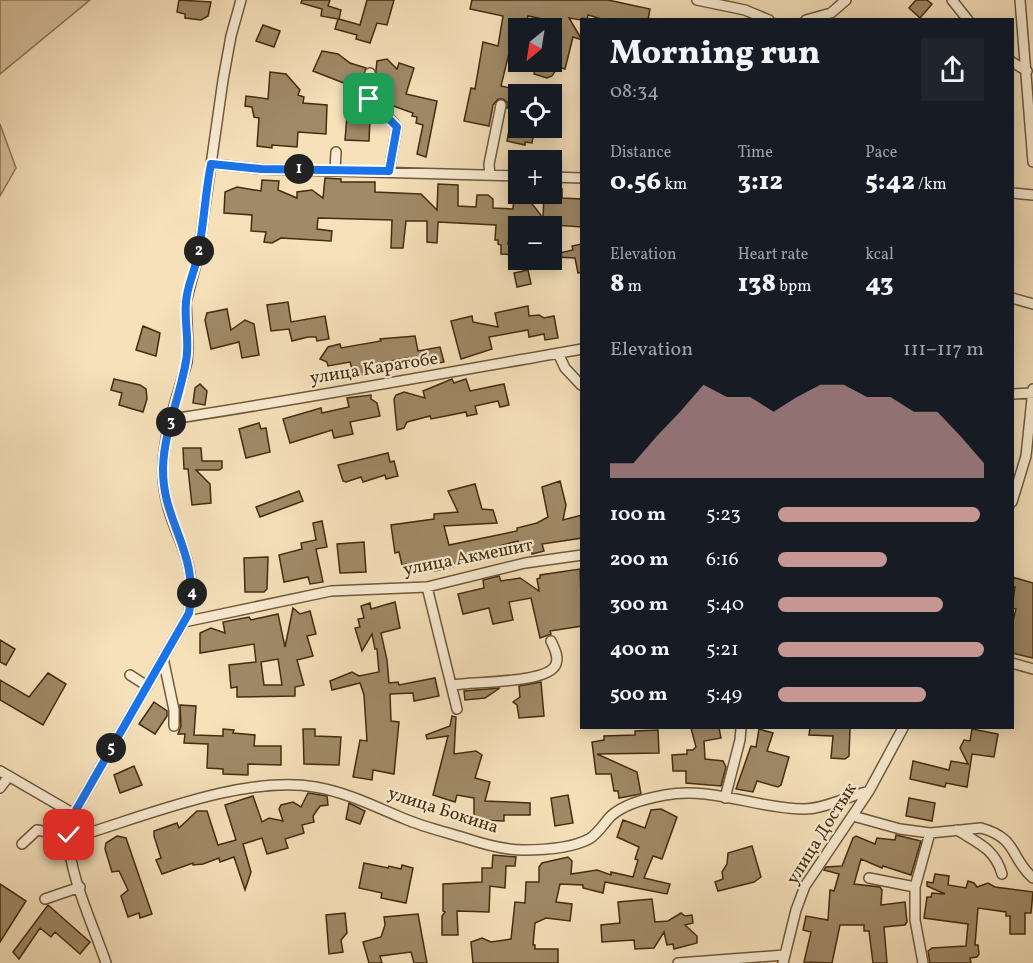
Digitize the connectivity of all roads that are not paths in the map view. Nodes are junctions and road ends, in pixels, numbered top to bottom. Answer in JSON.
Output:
{"nodes":[{"id":1,"x":241,"y":0,"type":"edge"},
{"id":2,"x":697,"y":0,"type":"edge"},
{"id":3,"x":846,"y":0,"type":"edge"},
{"id":4,"x":952,"y":0,"type":"edge"},
{"id":5,"x":1020,"y":0,"type":"edge"},
{"id":6,"x":737,"y":4,"type":"edge"},
{"id":7,"x":765,"y":18,"type":"edge"},
{"id":8,"x":813,"y":18,"type":"edge"},
{"id":9,"x":966,"y":18,"type":"edge"},
{"id":10,"x":1014,"y":63,"type":"edge"},
{"id":11,"x":1027,"y":70,"type":"junction"},
{"id":12,"x":370,"y":73,"type":"dead end"},
{"id":13,"x":501,"y":105,"type":"dead end"},
{"id":14,"x":336,"y":152,"type":"dead end"},
{"id":15,"x":1033,"y":162,"type":"edge"},
{"id":16,"x":211,"y":164,"type":"junction"},
{"id":17,"x":334,"y":170,"type":"junction"},
{"id":18,"x":389,"y":171,"type":"junction"},
{"id":19,"x":490,"y":175,"type":"junction"},
{"id":20,"x":508,"y":176,"type":"edge"},
{"id":21,"x":562,"y":177,"type":"edge"},
{"id":22,"x":580,"y":178,"type":"edge"},
{"id":23,"x":1014,"y":193,"type":"edge"},
{"id":24,"x":1033,"y":195,"type":"edge"},
{"id":25,"x":1014,"y":299,"type":"edge"},
{"id":26,"x":1033,"y":304,"type":"edge"},
{"id":27,"x":580,"y":349,"type":"edge"},
{"id":28,"x":558,"y":353,"type":"junction"},
{"id":29,"x":580,"y":384,"type":"edge"},
{"id":30,"x":1033,"y":391,"type":"edge"},
{"id":31,"x":1014,"y":393,"type":"edge"},
{"id":32,"x":172,"y":419,"type":"junction"},
{"id":33,"x":1014,"y":495,"type":"edge"},
{"id":34,"x":580,"y":555,"type":"edge"},
{"id":35,"x":428,"y":587,"type":"junction"},
{"id":36,"x":184,"y":622,"type":"junction"},
{"id":37,"x":551,"y":641,"type":"dead end"},
{"id":38,"x":163,"y":658,"type":"junction"},
{"id":39,"x":1014,"y":664,"type":"edge"},
{"id":40,"x":1033,"y":669,"type":"edge"},
{"id":41,"x":130,"y":675,"type":"dead end"},
{"id":42,"x":453,"y":685,"type":"junction"},
{"id":43,"x":147,"y":686,"type":"junction"},
{"id":44,"x":457,"y":709,"type":"dead end"},
{"id":45,"x":174,"y":726,"type":"dead end"},
{"id":46,"x":741,"y":729,"type":"edge"},
{"id":47,"x":902,"y":729,"type":"edge"},
{"id":48,"x":4,"y":774,"type":"edge"},
{"id":49,"x":0,"y":788,"type":"edge"},
{"id":50,"x":869,"y":791,"type":"junction"},
{"id":51,"x":725,"y":798,"type":"junction"},
{"id":52,"x":75,"y":814,"type":"junction"},
{"id":53,"x":853,"y":816,"type":"junction"},
{"id":54,"x":956,"y":830,"type":"junction"},
{"id":55,"x":930,"y":833,"type":"junction"},
{"id":56,"x":69,"y":838,"type":"junction"},
{"id":57,"x":22,"y":844,"type":"dead end"},
{"id":58,"x":1002,"y":874,"type":"dead end"},
{"id":59,"x":869,"y":878,"type":"dead end"},
{"id":60,"x":1033,"y":878,"type":"edge"},
{"id":61,"x":80,"y":887,"type":"junction"},
{"id":62,"x":915,"y":887,"type":"junction"},
{"id":63,"x":45,"y":899,"type":"dead end"},
{"id":64,"x":784,"y":959,"type":"edge"},
{"id":65,"x":106,"y":963,"type":"edge"},
{"id":66,"x":678,"y":963,"type":"edge"},
{"id":67,"x":923,"y":963,"type":"edge"}],
"edges":[{"from":1,"to":16,"type":"street"},
{"from":2,"to":6,"type":"street"},
{"from":3,"to":8,"type":"street"},
{"from":4,"to":9,"type":"street"},
{"from":5,"to":11,"type":"street"},
{"from":6,"to":7,"type":"street"},
{"from":10,"to":11,"type":"street"},
{"from":11,"to":15,"type":"street"},
{"from":12,"to":18,"type":"street"},
{"from":13,"to":19,"type":"street"},
{"from":14,"to":17,"type":"street"},
{"from":16,"to":17,"type":"street"},
{"from":16,"to":32,"type":"street"},
{"from":17,"to":18,"type":"street"},
{"from":18,"to":19,"type":"street"},
{"from":19,"to":20,"type":"street"},
{"from":21,"to":22,"type":"street"},
{"from":23,"to":24,"type":"street"},
{"from":25,"to":26,"type":"street"},
{"from":27,"to":28,"type":"street","name":"улица Каратобе"},
{"from":28,"to":29,"type":"street"},
{"from":28,"to":32,"type":"street","name":"улица Каратобе"},
{"from":30,"to":31,"type":"street"},
{"from":30,"to":33,"type":"street"},
{"from":32,"to":36,"type":"street"},
{"from":34,"to":35,"type":"street","name":"улица Акмешит"},
{"from":35,"to":36,"type":"street","name":"улица Акмешит"},
{"from":35,"to":42,"type":"street"},
{"from":36,"to":38,"type":"street"},
{"from":37,"to":42,"type":"street"},
{"from":38,"to":43,"type":"street"},
{"from":38,"to":45,"type":"street"},
{"from":39,"to":40,"type":"street"},
{"from":41,"to":43,"type":"street"},
{"from":42,"to":44,"type":"street"},
{"from":43,"to":52,"type":"street"},
{"from":46,"to":51,"type":"street"},
{"from":47,"to":50,"type":"street","name":"улица Достык"},
{"from":48,"to":49,"type":"street"},
{"from":48,"to":52,"type":"street"},
{"from":50,"to":51,"type":"street","name":"улица Бокина"},
{"from":50,"to":53,"type":"street","name":"улица Достык"},
{"from":51,"to":56,"type":"street","name":"улица Бокина"},
{"from":52,"to":56,"type":"street"},
{"from":53,"to":55,"type":"street"},
{"from":53,"to":64,"type":"street","name":"улица Достык"},
{"from":54,"to":55,"type":"street"},
{"from":54,"to":58,"type":"street"},
{"from":54,"to":60,"type":"street"},
{"from":55,"to":62,"type":"street"},
{"from":56,"to":57,"type":"street"},
{"from":56,"to":61,"type":"street"},
{"from":59,"to":62,"type":"street"},
{"from":61,"to":63,"type":"street"},
{"from":61,"to":65,"type":"street"},
{"from":62,"to":67,"type":"street"},
{"from":64,"to":66,"type":"street"}]}
